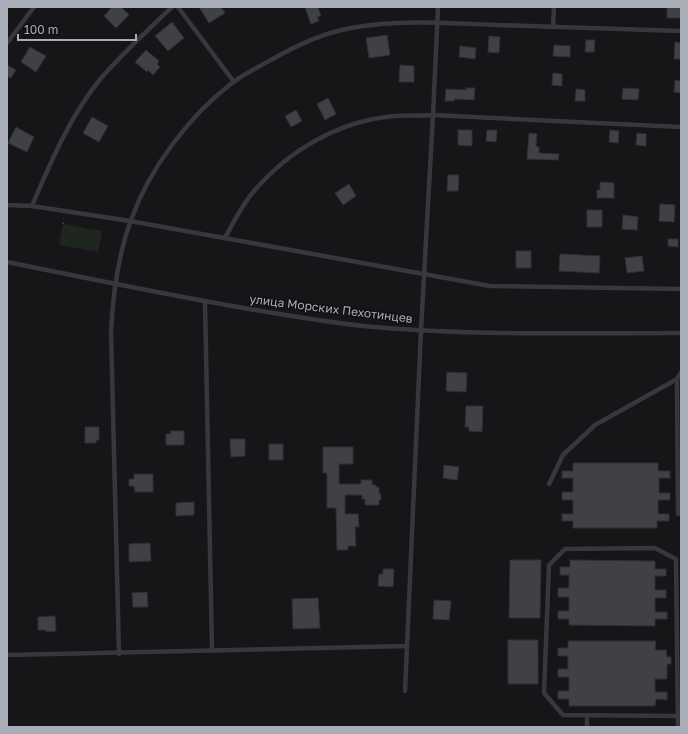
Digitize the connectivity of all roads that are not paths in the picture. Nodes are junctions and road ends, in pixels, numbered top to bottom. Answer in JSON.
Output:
{"nodes":[{"id":1,"x":34,"y":7,"type":"edge"},
{"id":2,"x":172,"y":7,"type":"edge"},
{"id":3,"x":178,"y":7,"type":"edge"},
{"id":4,"x":438,"y":7,"type":"edge"},
{"id":5,"x":554,"y":7,"type":"edge"},
{"id":6,"x":437,"y":23,"type":"junction"},
{"id":7,"x":553,"y":27,"type":"junction"},
{"id":8,"x":681,"y":31,"type":"edge"},
{"id":9,"x":7,"y":43,"type":"edge"},
{"id":10,"x":234,"y":82,"type":"junction"},
{"id":11,"x":434,"y":115,"type":"junction"},
{"id":12,"x":681,"y":127,"type":"edge"},
{"id":13,"x":7,"y":205,"type":"edge"},
{"id":14,"x":32,"y":206,"type":"junction"},
{"id":15,"x":130,"y":221,"type":"junction"},
{"id":16,"x":225,"y":238,"type":"junction"},
{"id":17,"x":7,"y":262,"type":"edge"},
{"id":18,"x":425,"y":273,"type":"junction"},
{"id":19,"x":116,"y":285,"type":"junction"},
{"id":20,"x":681,"y":289,"type":"edge"},
{"id":21,"x":205,"y":302,"type":"junction"},
{"id":22,"x":421,"y":330,"type":"junction"},
{"id":23,"x":681,"y":333,"type":"edge"},
{"id":24,"x":681,"y":372,"type":"edge"},
{"id":25,"x":677,"y":379,"type":"junction"},
{"id":26,"x":549,"y":484,"type":"dead end"},
{"id":27,"x":678,"y":514,"type":"dead end"},
{"id":28,"x":407,"y":646,"type":"junction"},
{"id":29,"x":212,"y":650,"type":"junction"},
{"id":30,"x":119,"y":654,"type":"junction"},
{"id":31,"x":7,"y":656,"type":"edge"},
{"id":32,"x":405,"y":691,"type":"dead end"},
{"id":33,"x":587,"y":716,"type":"junction"},
{"id":34,"x":678,"y":716,"type":"junction"},
{"id":35,"x":587,"y":727,"type":"edge"},
{"id":36,"x":678,"y":727,"type":"edge"}],
"edges":[{"from":1,"to":9,"type":"lane"},
{"from":2,"to":14,"type":"lane"},
{"from":3,"to":10,"type":"lane"},
{"from":4,"to":6,"type":"lane"},
{"from":5,"to":7,"type":"lane"},
{"from":6,"to":7,"type":"lane"},
{"from":6,"to":10,"type":"lane"},
{"from":6,"to":11,"type":"lane"},
{"from":7,"to":8,"type":"lane"},
{"from":10,"to":15,"type":"lane"},
{"from":11,"to":12,"type":"lane"},
{"from":11,"to":16,"type":"lane"},
{"from":11,"to":18,"type":"lane"},
{"from":13,"to":14,"type":"lane"},
{"from":14,"to":15,"type":"lane"},
{"from":15,"to":16,"type":"lane"},
{"from":15,"to":19,"type":"lane"},
{"from":16,"to":18,"type":"lane"},
{"from":17,"to":19,"type":"lane","name":"улица Морских Пехотинцев"},
{"from":18,"to":20,"type":"lane"},
{"from":18,"to":22,"type":"lane"},
{"from":19,"to":21,"type":"lane","name":"улица Морских Пехотинцев"},
{"from":19,"to":30,"type":"lane"},
{"from":21,"to":22,"type":"lane","name":"улица Морских Пехотинцев"},
{"from":21,"to":29,"type":"lane"},
{"from":22,"to":23,"type":"lane","name":"улица Морских Пехотинцев"},
{"from":22,"to":28,"type":"lane"},
{"from":24,"to":25,"type":"lane"},
{"from":25,"to":26,"type":"lane"},
{"from":25,"to":27,"type":"lane"},
{"from":28,"to":29,"type":"lane"},
{"from":28,"to":32,"type":"lane"},
{"from":29,"to":30,"type":"lane"},
{"from":30,"to":31,"type":"lane"},
{"from":33,"to":34,"type":"lane"},
{"from":33,"to":34,"type":"lane"},
{"from":33,"to":35,"type":"lane"},
{"from":34,"to":36,"type":"lane"}]}
